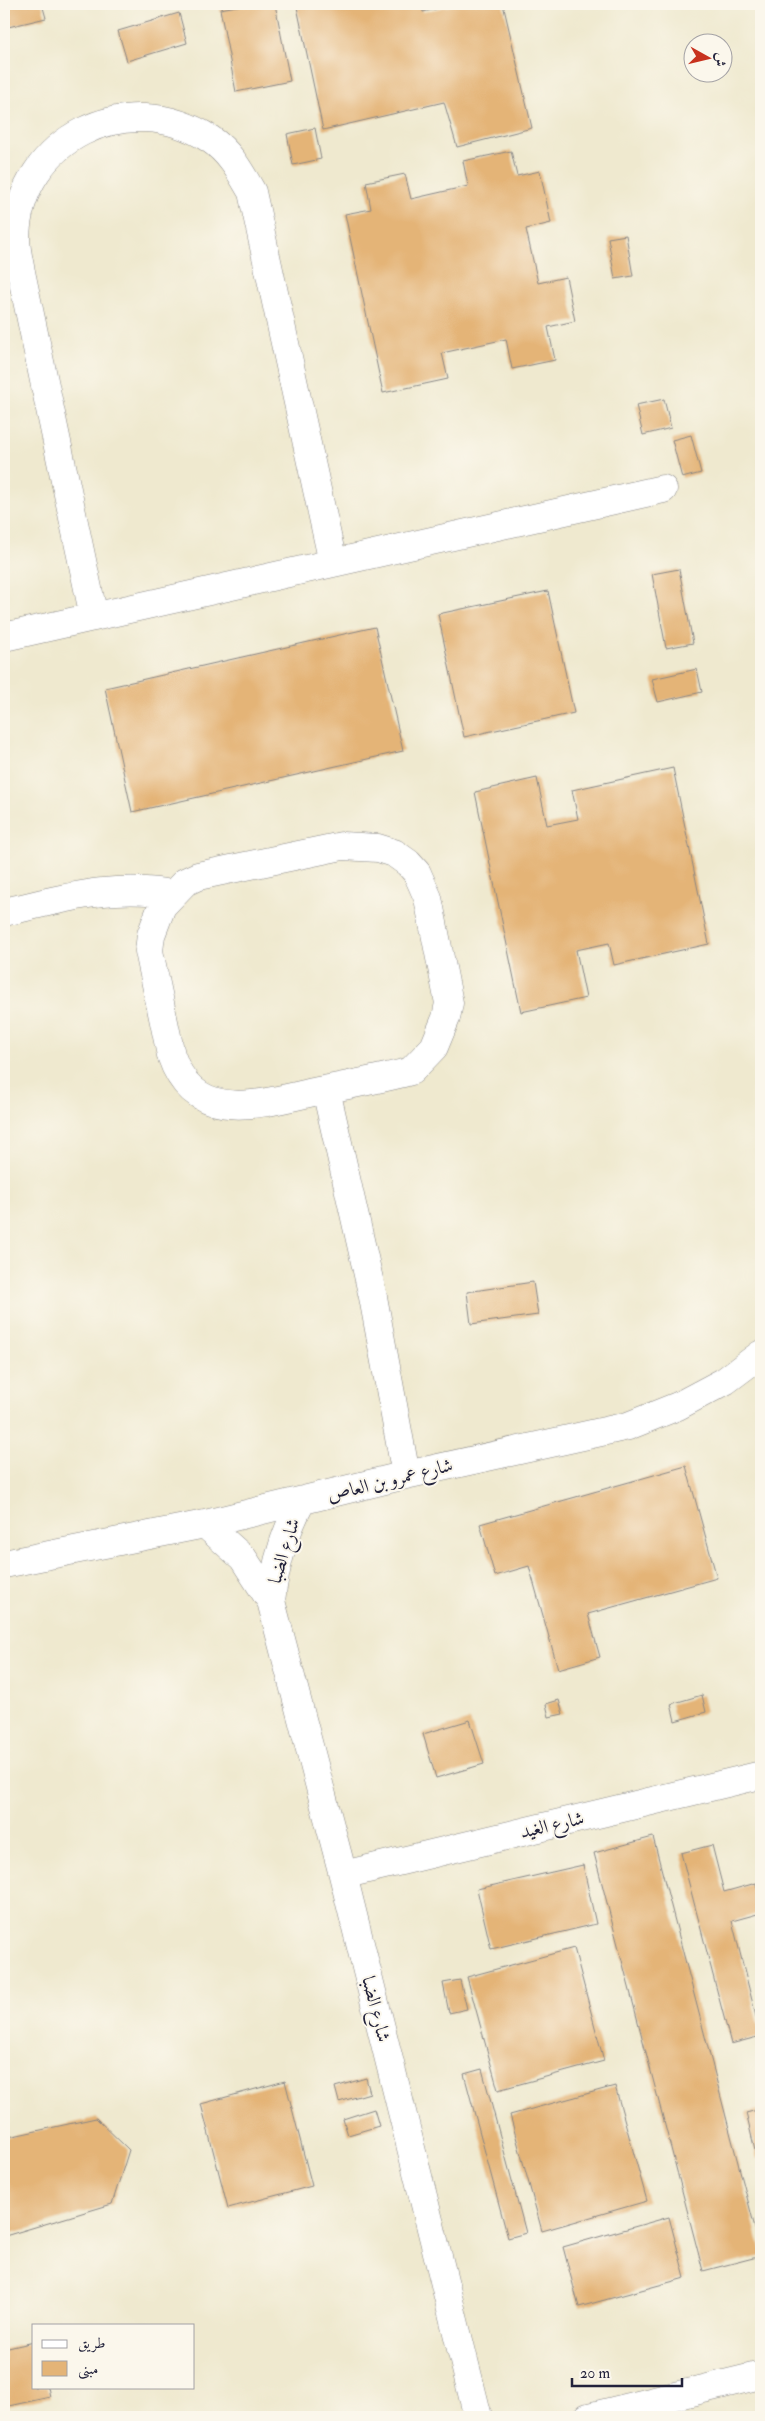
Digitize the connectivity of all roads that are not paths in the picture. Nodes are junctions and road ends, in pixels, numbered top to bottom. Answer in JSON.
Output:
{"nodes":[{"id":1,"x":663,"y":489,"type":"dead end"},
{"id":2,"x":333,"y":562,"type":"junction"},
{"id":3,"x":94,"y":617,"type":"junction"},
{"id":4,"x":4,"y":637,"type":"edge"},
{"id":5,"x":173,"y":894,"type":"junction"},
{"id":6,"x":4,"y":912,"type":"edge"},
{"id":7,"x":326,"y":1090,"type":"junction"},
{"id":8,"x":761,"y":1354,"type":"edge"},
{"id":9,"x":406,"y":1475,"type":"junction"},
{"id":10,"x":300,"y":1502,"type":"junction"},
{"id":11,"x":205,"y":1524,"type":"junction"},
{"id":12,"x":4,"y":1564,"type":"edge"},
{"id":13,"x":271,"y":1601,"type":"junction"},
{"id":14,"x":761,"y":1774,"type":"edge"},
{"id":15,"x":343,"y":1875,"type":"junction"},
{"id":16,"x":761,"y":2375,"type":"edge"},
{"id":17,"x":478,"y":2417,"type":"edge"},
{"id":18,"x":588,"y":2417,"type":"edge"}],
"edges":[{"from":1,"to":2,"type":"street"},
{"from":2,"to":3,"type":"street"},
{"from":2,"to":3,"type":"street"},
{"from":3,"to":4,"type":"street"},
{"from":5,"to":6,"type":"street"},
{"from":5,"to":7,"type":"street"},
{"from":5,"to":7,"type":"street"},
{"from":7,"to":9,"type":"street"},
{"from":8,"to":9,"type":"street","name":"شارع عمرو بن العاص"},
{"from":9,"to":10,"type":"street","name":"شارع عمرو بن العاص"},
{"from":10,"to":11,"type":"street","name":"شارع عمرو بن العاص"},
{"from":10,"to":13,"type":"street","name":"شارع الضبا"},
{"from":11,"to":12,"type":"street","name":"شارع عمرو بن العاص"},
{"from":11,"to":13,"type":"street","name":"شارع الضبا"},
{"from":13,"to":15,"type":"street","name":"شارع الضبا"},
{"from":14,"to":15,"type":"street","name":"شارع الغيد"},
{"from":15,"to":17,"type":"street","name":"شارع الضبا"},
{"from":16,"to":18,"type":"street"}]}
